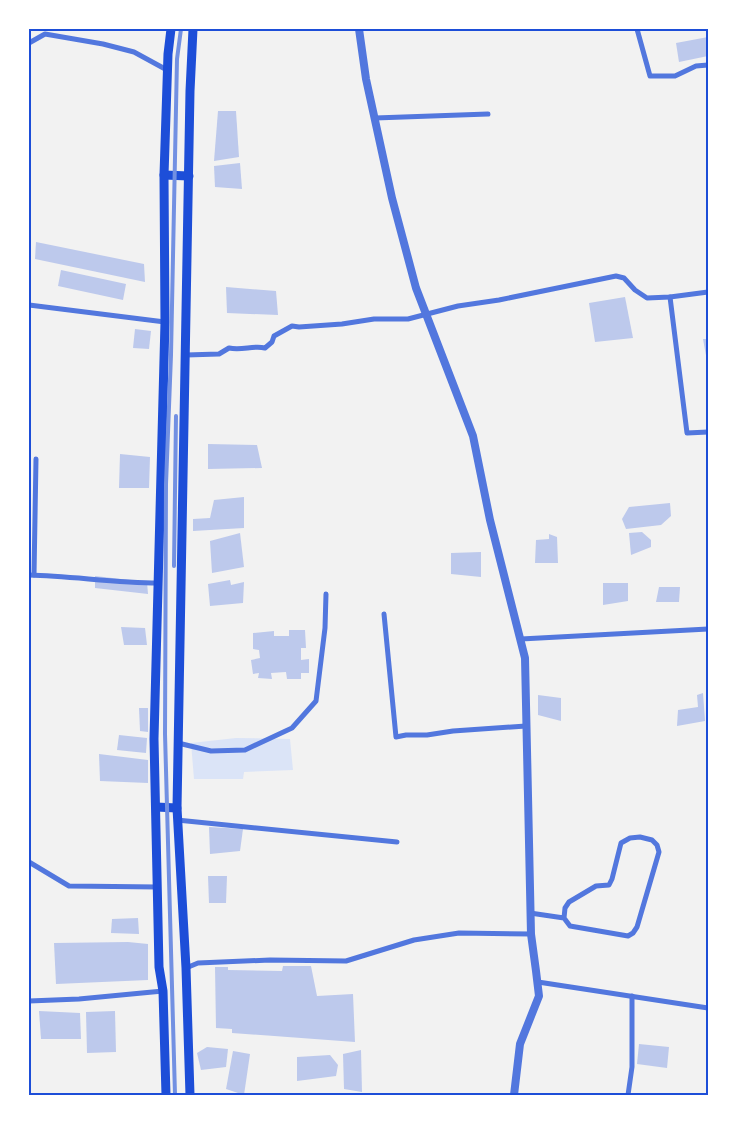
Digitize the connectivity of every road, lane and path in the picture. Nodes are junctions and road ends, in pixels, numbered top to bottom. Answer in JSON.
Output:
{"nodes":[{"id":1,"x":171,"y":29,"type":"edge"},
{"id":2,"x":193,"y":29,"type":"edge"},
{"id":3,"x":358,"y":29,"type":"edge"},
{"id":4,"x":637,"y":29,"type":"edge"},
{"id":5,"x":29,"y":43,"type":"edge"},
{"id":6,"x":708,"y":64,"type":"edge"},
{"id":7,"x":168,"y":70,"type":"junction"},
{"id":8,"x":488,"y":114,"type":"dead end"},
{"id":9,"x":375,"y":118,"type":"junction"},
{"id":10,"x":164,"y":176,"type":"junction"},
{"id":11,"x":189,"y":176,"type":"junction"},
{"id":12,"x":708,"y":292,"type":"edge"},
{"id":13,"x":670,"y":297,"type":"junction"},
{"id":14,"x":29,"y":305,"type":"edge"},
{"id":15,"x":426,"y":314,"type":"junction"},
{"id":16,"x":165,"y":322,"type":"junction"},
{"id":17,"x":186,"y":355,"type":"junction"},
{"id":18,"x":708,"y":432,"type":"edge"},
{"id":19,"x":36,"y":459,"type":"dead end"},
{"id":20,"x":32,"y":575,"type":"edge"},
{"id":21,"x":158,"y":583,"type":"junction"},
{"id":22,"x":326,"y":594,"type":"dead end"},
{"id":23,"x":384,"y":614,"type":"dead end"},
{"id":24,"x":708,"y":629,"type":"edge"},
{"id":25,"x":521,"y":639,"type":"junction"},
{"id":26,"x":526,"y":726,"type":"junction"},
{"id":27,"x":177,"y":742,"type":"junction"},
{"id":28,"x":156,"y":807,"type":"junction"},
{"id":29,"x":177,"y":808,"type":"junction"},
{"id":30,"x":177,"y":820,"type":"junction"},
{"id":31,"x":397,"y":842,"type":"dead end"},
{"id":32,"x":29,"y":862,"type":"edge"},
{"id":33,"x":158,"y":887,"type":"junction"},
{"id":34,"x":530,"y":914,"type":"junction"},
{"id":35,"x":564,"y":918,"type":"junction"},
{"id":36,"x":531,"y":934,"type":"junction"},
{"id":37,"x":186,"y":968,"type":"junction"},
{"id":38,"x":538,"y":982,"type":"junction"},
{"id":39,"x":163,"y":991,"type":"junction"},
{"id":40,"x":632,"y":996,"type":"junction"},
{"id":41,"x":29,"y":1001,"type":"edge"},
{"id":42,"x":708,"y":1008,"type":"edge"},
{"id":43,"x":166,"y":1095,"type":"edge"},
{"id":44,"x":190,"y":1095,"type":"edge"},
{"id":45,"x":514,"y":1095,"type":"edge"},
{"id":46,"x":628,"y":1095,"type":"edge"}],
"edges":[{"from":1,"to":7,"type":"main road"},
{"from":2,"to":11,"type":"main road"},
{"from":3,"to":9,"type":"street"},
{"from":4,"to":6,"type":"street"},
{"from":5,"to":7,"type":"street"},
{"from":7,"to":10,"type":"main road"},
{"from":8,"to":9,"type":"street"},
{"from":9,"to":15,"type":"street"},
{"from":10,"to":11,"type":"main road"},
{"from":10,"to":16,"type":"main road"},
{"from":11,"to":17,"type":"main road"},
{"from":12,"to":13,"type":"street"},
{"from":13,"to":15,"type":"street"},
{"from":13,"to":18,"type":"street"},
{"from":14,"to":16,"type":"street"},
{"from":15,"to":17,"type":"street"},
{"from":15,"to":25,"type":"street"},
{"from":16,"to":21,"type":"main road"},
{"from":17,"to":27,"type":"main road"},
{"from":19,"to":20,"type":"street"},
{"from":20,"to":21,"type":"street"},
{"from":21,"to":28,"type":"main road"},
{"from":22,"to":27,"type":"street"},
{"from":23,"to":26,"type":"street"},
{"from":24,"to":25,"type":"street"},
{"from":25,"to":26,"type":"street"},
{"from":26,"to":34,"type":"street"},
{"from":27,"to":29,"type":"main road"},
{"from":28,"to":29,"type":"main road"},
{"from":28,"to":33,"type":"main road"},
{"from":29,"to":30,"type":"main road"},
{"from":30,"to":31,"type":"street"},
{"from":30,"to":37,"type":"main road"},
{"from":32,"to":33,"type":"street"},
{"from":33,"to":39,"type":"main road"},
{"from":34,"to":35,"type":"street"},
{"from":34,"to":36,"type":"street"},
{"from":35,"to":35,"type":"street"},
{"from":36,"to":37,"type":"street"},
{"from":36,"to":38,"type":"street"},
{"from":37,"to":44,"type":"main road"},
{"from":38,"to":40,"type":"street"},
{"from":38,"to":45,"type":"street"},
{"from":39,"to":41,"type":"street"},
{"from":39,"to":43,"type":"main road"},
{"from":40,"to":42,"type":"street"},
{"from":40,"to":46,"type":"street"}]}
